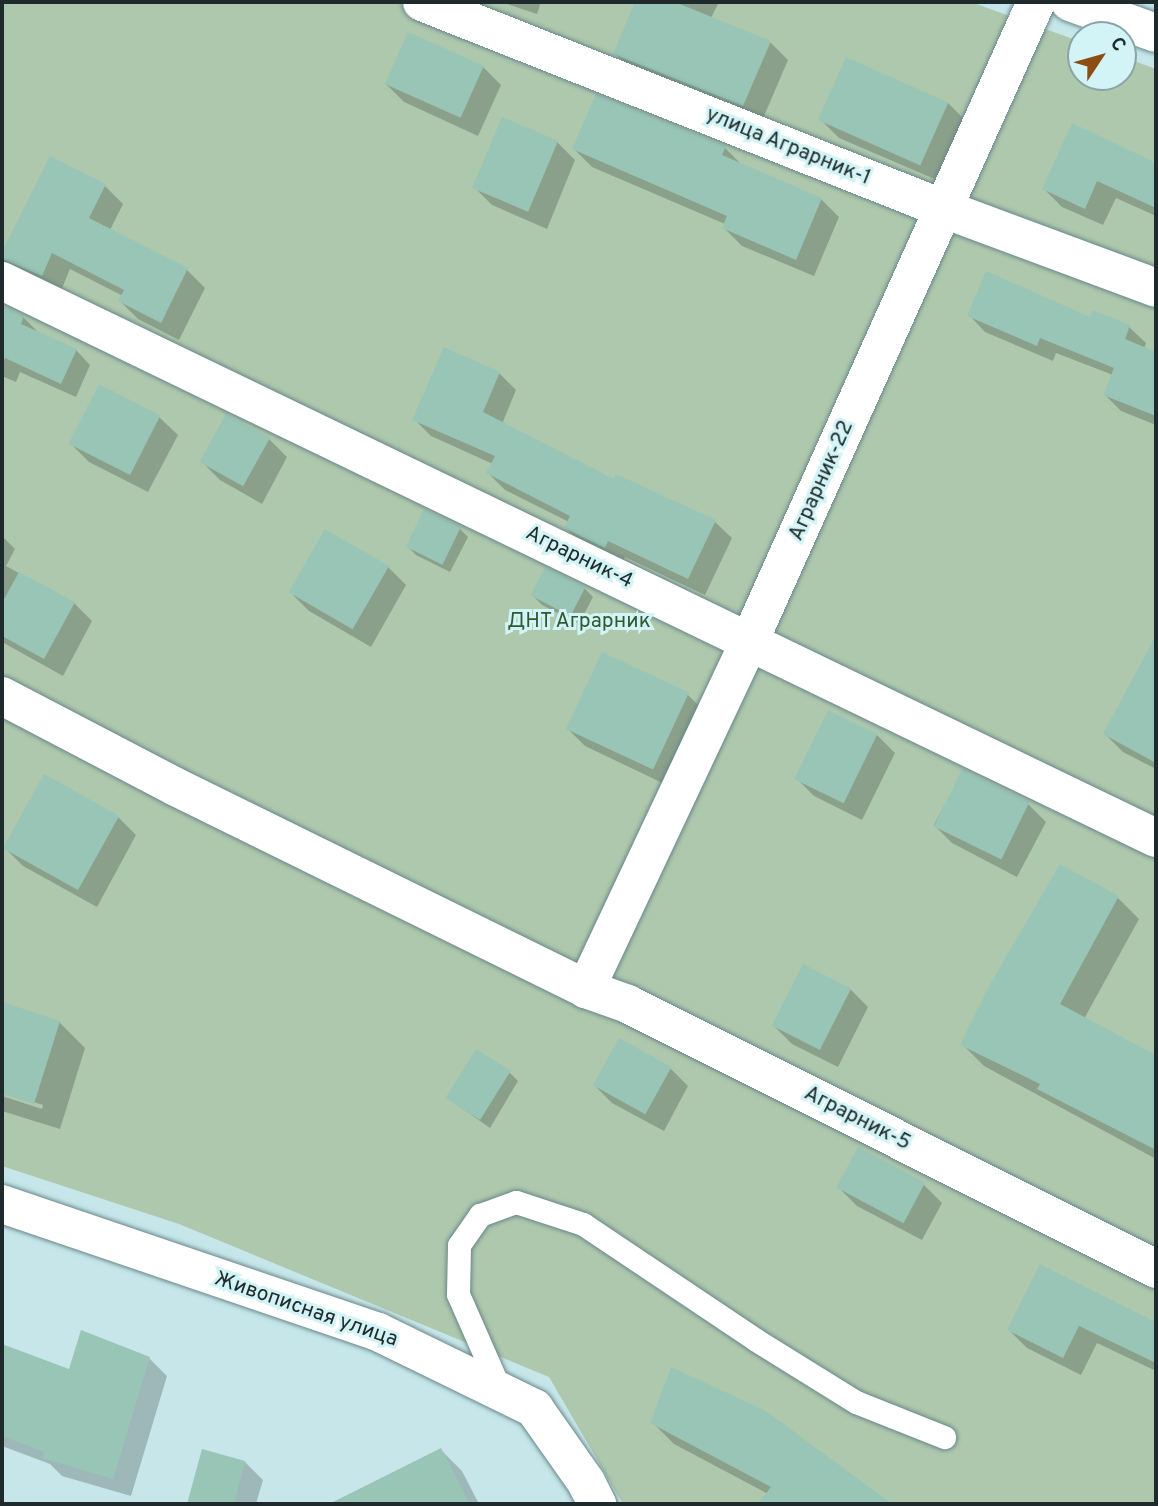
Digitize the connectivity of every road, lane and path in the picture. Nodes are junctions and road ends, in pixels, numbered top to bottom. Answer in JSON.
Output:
{"nodes":[{"id":1,"x":422,"y":2,"type":"edge"},
{"id":2,"x":1036,"y":2,"type":"edge"},
{"id":3,"x":1070,"y":2,"type":"edge"},
{"id":4,"x":1156,"y":33,"type":"edge"},
{"id":5,"x":944,"y":209,"type":"junction"},
{"id":6,"x":2,"y":281,"type":"edge"},
{"id":7,"x":1156,"y":288,"type":"edge"},
{"id":8,"x":750,"y":640,"type":"junction"},
{"id":9,"x":2,"y":696,"type":"edge"},
{"id":10,"x":1156,"y":838,"type":"edge"},
{"id":11,"x":593,"y":973,"type":"junction"},
{"id":12,"x":2,"y":1204,"type":"edge"},
{"id":13,"x":1156,"y":1269,"type":"edge"},
{"id":14,"x":501,"y":1392,"type":"junction"},
{"id":15,"x":944,"y":1437,"type":"dead end"},
{"id":16,"x":597,"y":1504,"type":"edge"}],
"edges":[{"from":1,"to":5,"type":"street","name":"улица Аграрник-1"},
{"from":2,"to":5,"type":"street","name":"Аграрник-22"},
{"from":3,"to":4,"type":"street"},
{"from":5,"to":7,"type":"street","name":"улица Аграрник-1"},
{"from":5,"to":8,"type":"street","name":"Аграрник-22"},
{"from":6,"to":8,"type":"street","name":"Аграрник-4"},
{"from":8,"to":10,"type":"street","name":"Аграрник-4"},
{"from":8,"to":11,"type":"street","name":"Аграрник-22"},
{"from":9,"to":11,"type":"street","name":"Аграрник-5"},
{"from":11,"to":13,"type":"street","name":"Аграрник-5"},
{"from":12,"to":14,"type":"street","name":"Живописная улица"},
{"from":14,"to":15,"type":"lane"},
{"from":14,"to":16,"type":"street","name":"Живописная улица"}]}
